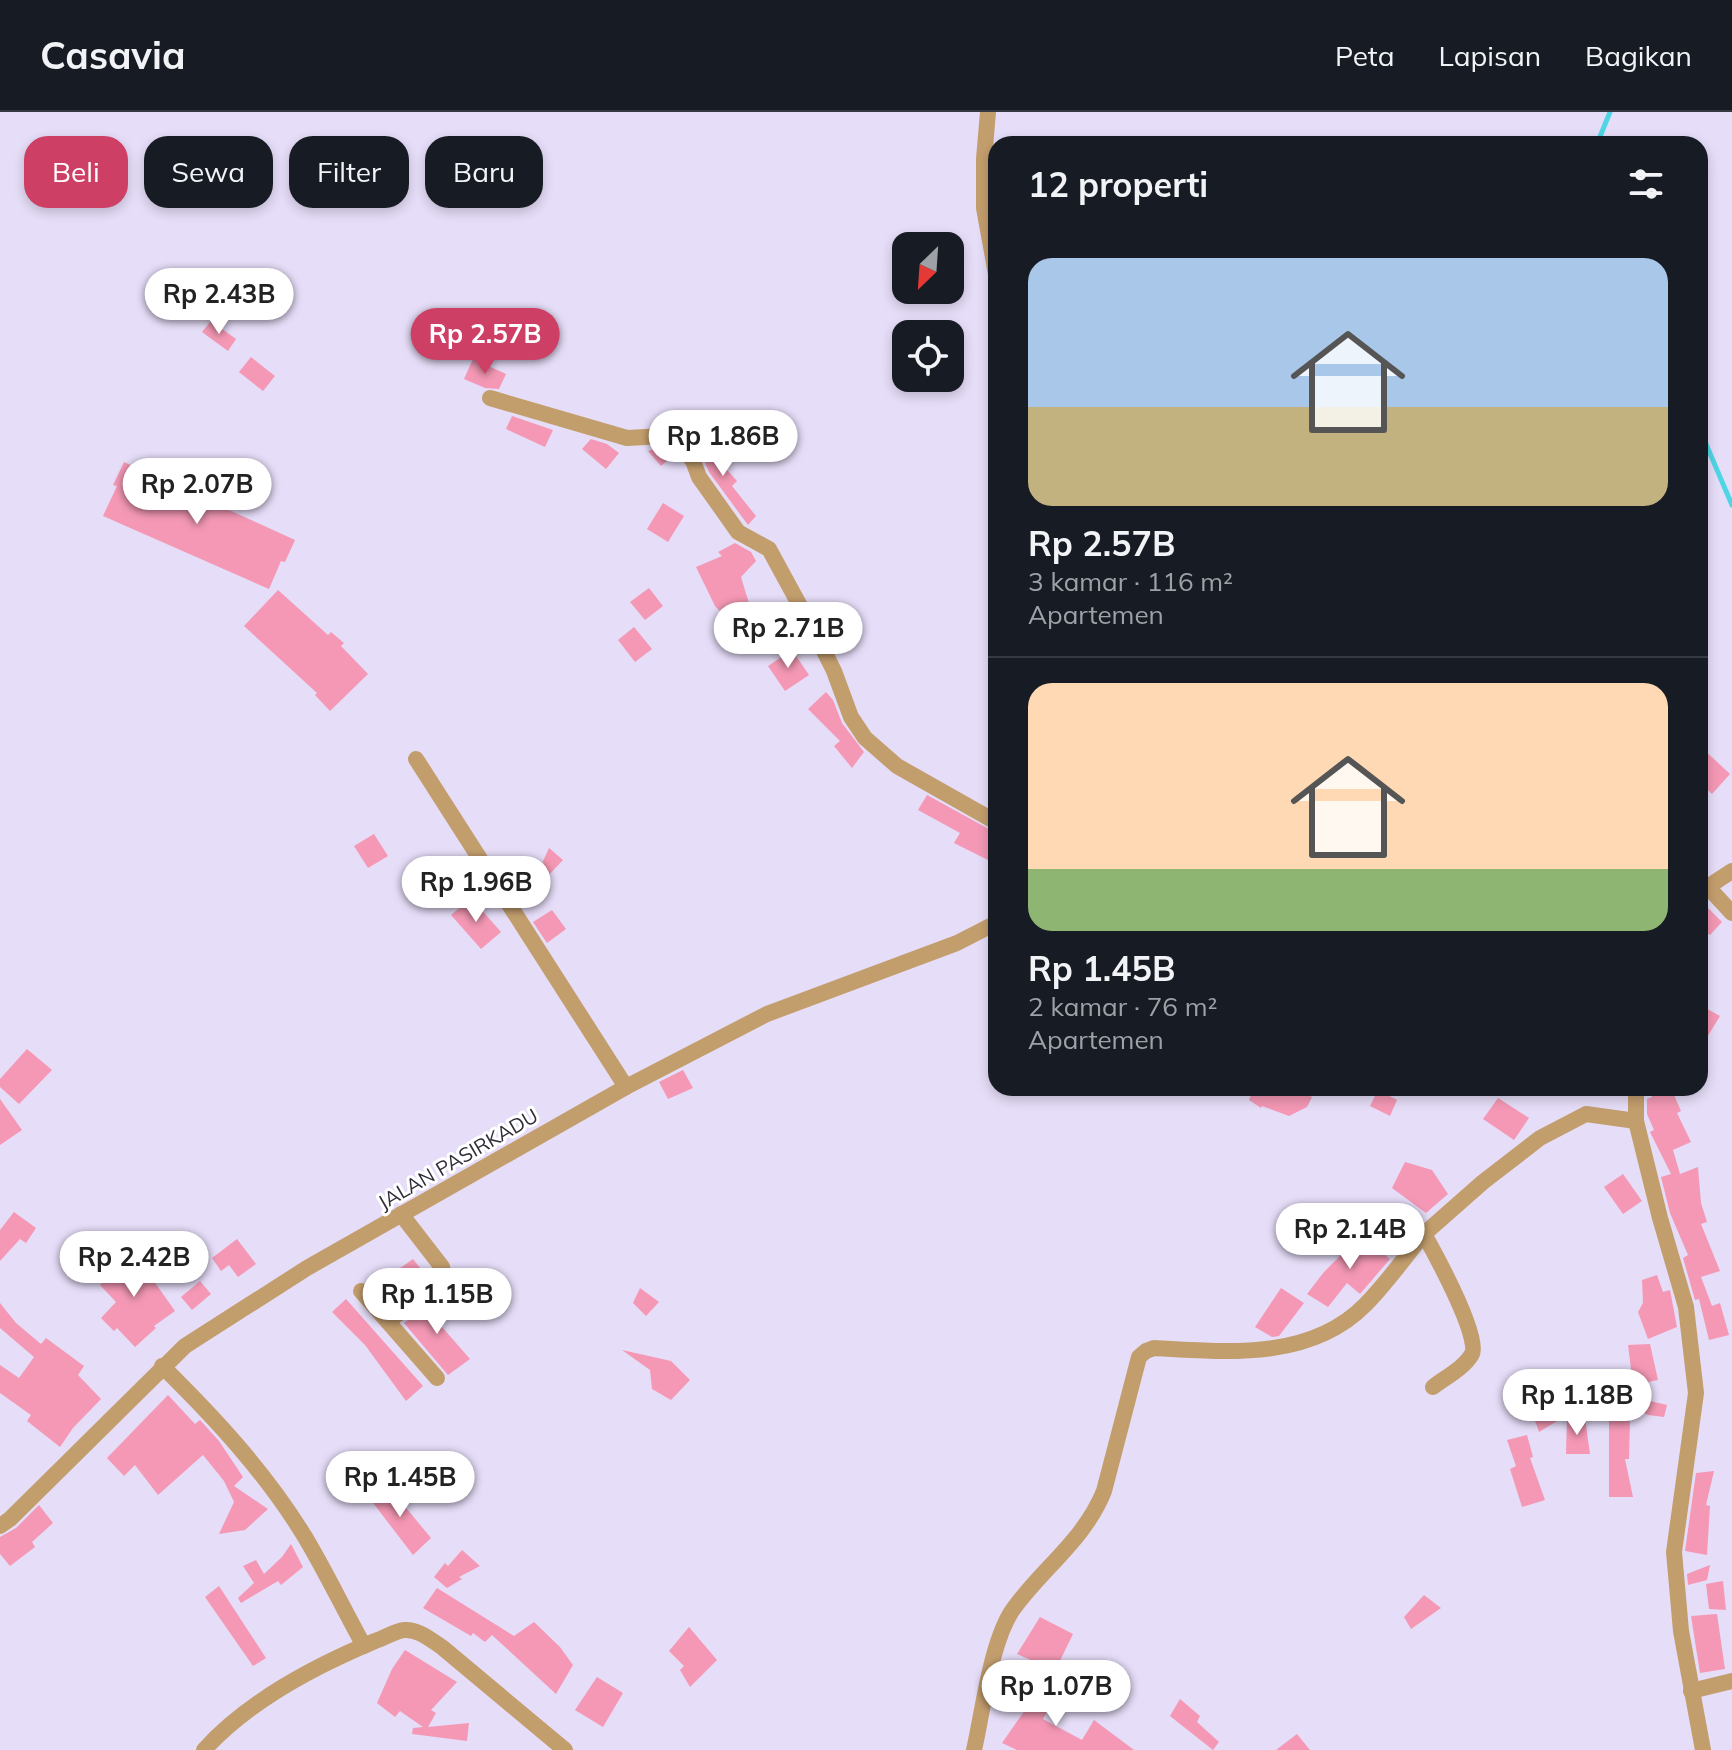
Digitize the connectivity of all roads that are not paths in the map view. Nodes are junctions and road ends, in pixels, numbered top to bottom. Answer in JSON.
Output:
{"nodes":[{"id":1,"x":988,"y":112,"type":"edge"},
{"id":2,"x":988,"y":230,"type":"edge"},
{"id":3,"x":490,"y":398,"type":"dead end"},
{"id":4,"x":416,"y":759,"type":"dead end"},
{"id":5,"x":988,"y":817,"type":"edge"},
{"id":6,"x":1732,"y":871,"type":"edge"},
{"id":7,"x":1708,"y":886,"type":"edge"},
{"id":8,"x":1708,"y":893,"type":"edge"},
{"id":9,"x":1732,"y":913,"type":"edge"},
{"id":10,"x":988,"y":927,"type":"edge"},
{"id":11,"x":626,"y":1087,"type":"junction"},
{"id":12,"x":1636,"y":1096,"type":"edge"},
{"id":13,"x":1636,"y":1121,"type":"junction"},
{"id":14,"x":401,"y":1214,"type":"junction"},
{"id":15,"x":1424,"y":1234,"type":"junction"},
{"id":16,"x":361,"y":1291,"type":"dead end"},
{"id":17,"x":388,"y":1321,"type":"junction"},
{"id":18,"x":162,"y":1366,"type":"junction"},
{"id":19,"x":437,"y":1378,"type":"dead end"},
{"id":20,"x":1433,"y":1387,"type":"dead end"},
{"id":21,"x":0,"y":1526,"type":"edge"},
{"id":22,"x":364,"y":1646,"type":"junction"},
{"id":23,"x":1732,"y":1681,"type":"edge"},
{"id":24,"x":1691,"y":1691,"type":"junction"},
{"id":25,"x":204,"y":1750,"type":"edge"},
{"id":26,"x":565,"y":1750,"type":"edge"},
{"id":27,"x":974,"y":1750,"type":"edge"},
{"id":28,"x":1703,"y":1750,"type":"edge"}],
"edges":[{"from":1,"to":2,"type":"street"},
{"from":3,"to":5,"type":"street"},
{"from":4,"to":11,"type":"street"},
{"from":6,"to":7,"type":"street"},
{"from":8,"to":9,"type":"street"},
{"from":10,"to":11,"type":"street","name":"JALAN PASIRKADU"},
{"from":11,"to":14,"type":"street","name":"JALAN PASIRKADU"},
{"from":12,"to":13,"type":"street"},
{"from":13,"to":15,"type":"street"},
{"from":13,"to":24,"type":"street"},
{"from":14,"to":17,"type":"street"},
{"from":14,"to":18,"type":"street","name":"JALAN PASIRKADU"},
{"from":15,"to":20,"type":"street"},
{"from":15,"to":27,"type":"street"},
{"from":16,"to":17,"type":"street"},
{"from":17,"to":19,"type":"street"},
{"from":18,"to":21,"type":"street","name":"JALAN PASIRKADU"},
{"from":18,"to":22,"type":"street"},
{"from":22,"to":25,"type":"street"},
{"from":22,"to":26,"type":"street"},
{"from":23,"to":24,"type":"street"},
{"from":24,"to":28,"type":"street"}]}
